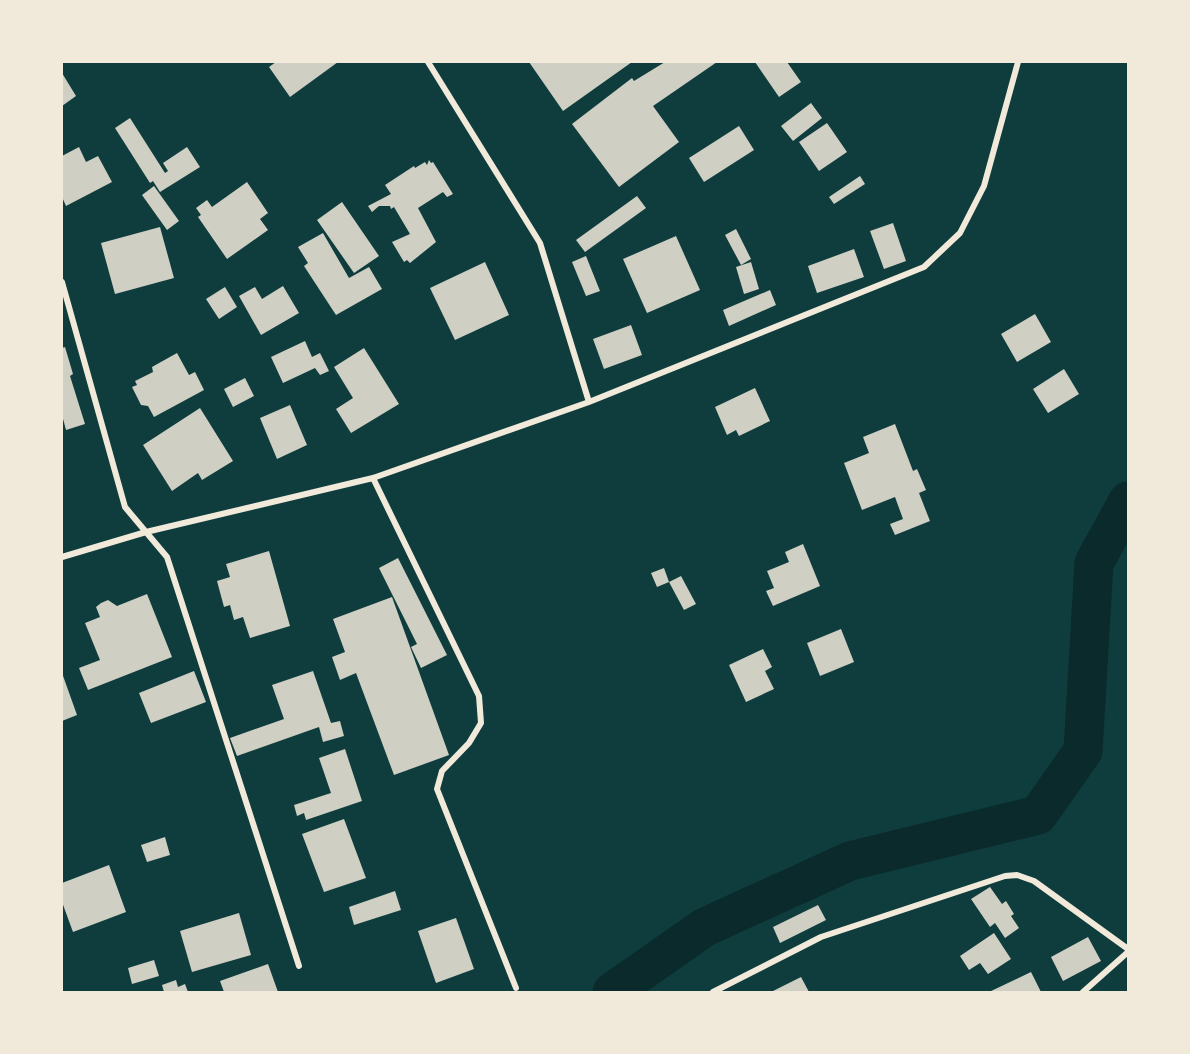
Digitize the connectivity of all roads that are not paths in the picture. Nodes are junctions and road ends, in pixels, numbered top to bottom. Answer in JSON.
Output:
{"nodes":[{"id":1,"x":428,"y":62,"type":"edge"},
{"id":2,"x":1018,"y":62,"type":"edge"},
{"id":3,"x":62,"y":282,"type":"edge"},
{"id":4,"x":589,"y":402,"type":"junction"},
{"id":5,"x":373,"y":478,"type":"junction"},
{"id":6,"x":146,"y":532,"type":"junction"},
{"id":7,"x":62,"y":557,"type":"edge"},
{"id":8,"x":1128,"y":950,"type":"edge"},
{"id":9,"x":299,"y":966,"type":"dead end"},
{"id":10,"x":516,"y":988,"type":"dead end"},
{"id":11,"x":713,"y":993,"type":"edge"},
{"id":12,"x":1083,"y":993,"type":"edge"}],
"edges":[{"from":1,"to":4,"type":"street"},
{"from":2,"to":4,"type":"street"},
{"from":3,"to":6,"type":"street"},
{"from":4,"to":5,"type":"street"},
{"from":5,"to":6,"type":"street"},
{"from":5,"to":10,"type":"street"},
{"from":6,"to":7,"type":"street"},
{"from":6,"to":9,"type":"street"},
{"from":8,"to":11,"type":"street"},
{"from":8,"to":12,"type":"street"}]}
